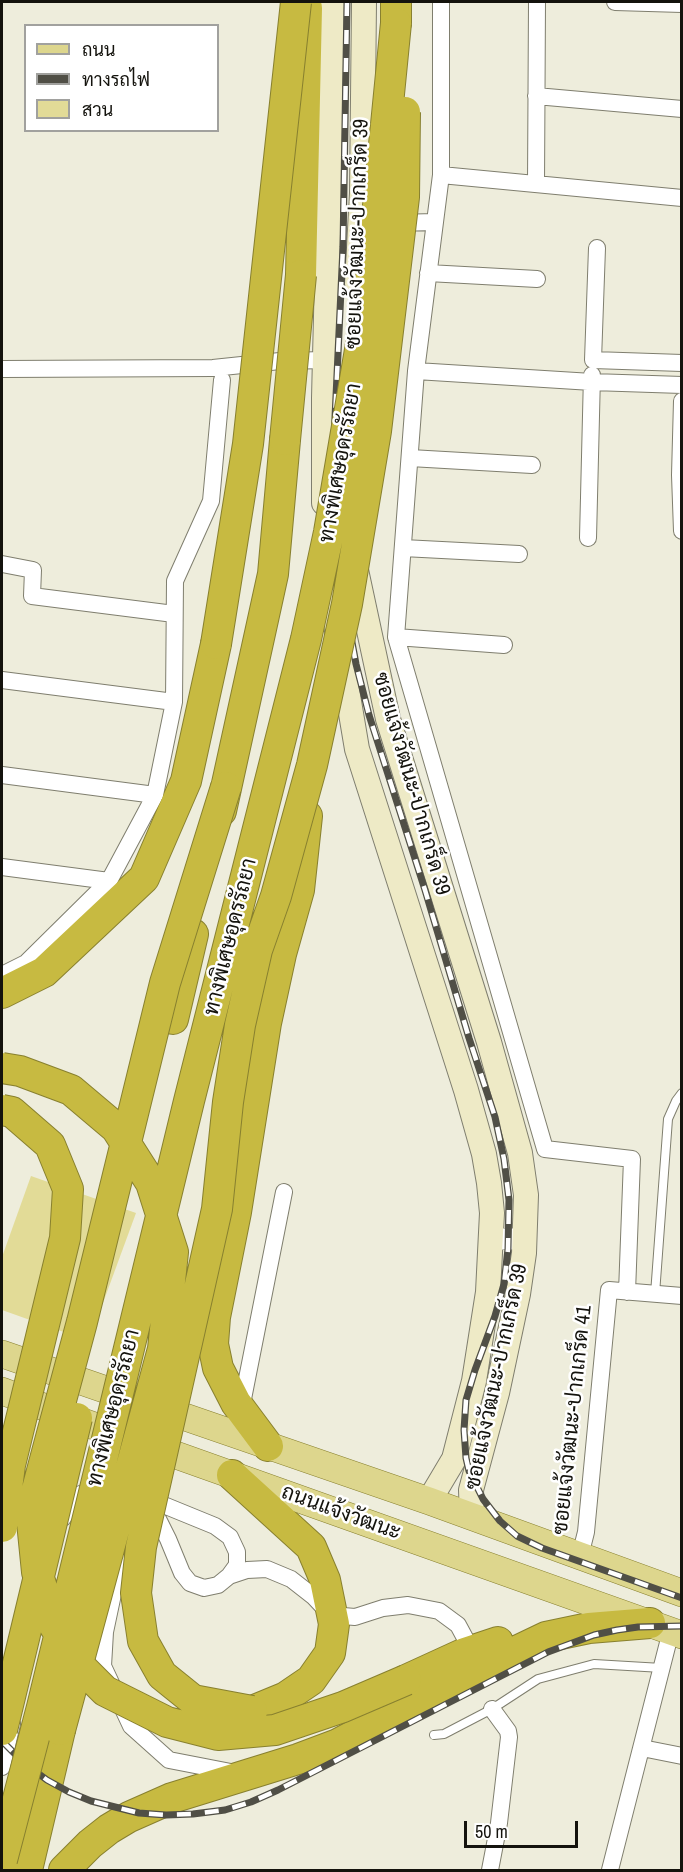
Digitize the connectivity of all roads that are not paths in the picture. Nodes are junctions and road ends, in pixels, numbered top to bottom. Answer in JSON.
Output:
{"nodes":[{"id":1,"x":296,"y":2,"type":"edge"},
{"id":2,"x":307,"y":2,"type":"edge"},
{"id":3,"x":332,"y":2,"type":"edge"},
{"id":4,"x":364,"y":2,"type":"edge"},
{"id":5,"x":441,"y":2,"type":"edge"},
{"id":6,"x":537,"y":2,"type":"edge"},
{"id":7,"x":615,"y":2,"type":"edge"},
{"id":8,"x":681,"y":4,"type":"edge"},
{"id":9,"x":396,"y":12,"type":"edge"},
{"id":10,"x":536,"y":96,"type":"junction"},
{"id":11,"x":681,"y":109,"type":"edge"},
{"id":12,"x":441,"y":175,"type":"junction"},
{"id":13,"x":536,"y":184,"type":"junction"},
{"id":14,"x":681,"y":198,"type":"edge"},
{"id":15,"x":435,"y":222,"type":"junction"},
{"id":16,"x":360,"y":224,"type":"junction"},
{"id":17,"x":597,"y":248,"type":"dead end"},
{"id":18,"x":428,"y":273,"type":"junction"},
{"id":19,"x":537,"y":279,"type":"dead end"},
{"id":20,"x":326,"y":360,"type":"junction"},
{"id":21,"x":681,"y":363,"type":"edge"},
{"id":22,"x":2,"y":369,"type":"edge"},
{"id":23,"x":416,"y":370,"type":"junction"},
{"id":24,"x":593,"y":372,"type":"junction"},
{"id":25,"x":222,"y":380,"type":"dead end"},
{"id":26,"x":681,"y":385,"type":"edge"},
{"id":27,"x":681,"y":401,"type":"edge"},
{"id":28,"x":411,"y":458,"type":"junction"},
{"id":29,"x":532,"y":465,"type":"dead end"},
{"id":30,"x":681,"y":531,"type":"edge"},
{"id":31,"x":588,"y":538,"type":"dead end"},
{"id":32,"x":403,"y":548,"type":"junction"},
{"id":33,"x":519,"y":554,"type":"dead end"},
{"id":34,"x":2,"y":564,"type":"edge"},
{"id":35,"x":174,"y":614,"type":"junction"},
{"id":36,"x":396,"y":638,"type":"junction"},
{"id":37,"x":504,"y":645,"type":"dead end"},
{"id":38,"x":2,"y":680,"type":"edge"},
{"id":39,"x":174,"y":702,"type":"junction"},
{"id":40,"x":312,"y":765,"type":"junction"},
{"id":41,"x":2,"y":775,"type":"edge"},
{"id":42,"x":226,"y":787,"type":"junction"},
{"id":43,"x":155,"y":795,"type":"junction"},
{"id":44,"x":2,"y":867,"type":"edge"},
{"id":45,"x":109,"y":881,"type":"junction"},
{"id":46,"x":2,"y":961,"type":"edge"},
{"id":47,"x":26,"y":963,"type":"junction"},
{"id":48,"x":2,"y":975,"type":"edge"},
{"id":49,"x":2,"y":993,"type":"edge"},
{"id":50,"x":2,"y":1068,"type":"edge"},
{"id":51,"x":681,"y":1093,"type":"edge"},
{"id":52,"x":2,"y":1110,"type":"edge"},
{"id":53,"x":284,"y":1192,"type":"dead end"},
{"id":54,"x":180,"y":1239,"type":"dead end"},
{"id":55,"x":491,"y":1239,"type":"junction"},
{"id":56,"x":525,"y":1239,"type":"junction"},
{"id":57,"x":627,"y":1292,"type":"junction"},
{"id":58,"x":655,"y":1294,"type":"junction"},
{"id":59,"x":681,"y":1296,"type":"edge"},
{"id":60,"x":155,"y":1329,"type":"dead end"},
{"id":61,"x":2,"y":1354,"type":"edge"},
{"id":62,"x":2,"y":1391,"type":"edge"},
{"id":63,"x":241,"y":1410,"type":"junction"},
{"id":64,"x":83,"y":1422,"type":"junction"},
{"id":65,"x":268,"y":1446,"type":"junction"},
{"id":66,"x":2,"y":1452,"type":"edge"},
{"id":67,"x":232,"y":1475,"type":"junction"},
{"id":68,"x":76,"y":1483,"type":"junction"},
{"id":69,"x":132,"y":1493,"type":"junction"},
{"id":70,"x":429,"y":1501,"type":"junction"},
{"id":71,"x":472,"y":1517,"type":"junction"},
{"id":72,"x":2,"y":1527,"type":"edge"},
{"id":73,"x":580,"y":1556,"type":"junction"},
{"id":74,"x":230,"y":1576,"type":"junction"},
{"id":75,"x":681,"y":1593,"type":"edge"},
{"id":76,"x":331,"y":1616,"type":"junction"},
{"id":77,"x":668,"y":1630,"type":"edge"},
{"id":78,"x":546,"y":1637,"type":"junction"},
{"id":79,"x":465,"y":1653,"type":"junction"},
{"id":80,"x":662,"y":1668,"type":"junction"},
{"id":81,"x":492,"y":1709,"type":"junction"},
{"id":82,"x":2,"y":1730,"type":"edge"},
{"id":83,"x":434,"y":1735,"type":"dead end"},
{"id":84,"x":642,"y":1748,"type":"junction"},
{"id":85,"x":681,"y":1756,"type":"edge"},
{"id":86,"x":2,"y":1767,"type":"edge"},
{"id":87,"x":245,"y":1775,"type":"junction"},
{"id":88,"x":2,"y":1861,"type":"edge"},
{"id":89,"x":3,"y":1870,"type":"edge"},
{"id":90,"x":27,"y":1870,"type":"edge"},
{"id":91,"x":64,"y":1870,"type":"edge"},
{"id":92,"x":490,"y":1870,"type":"edge"},
{"id":93,"x":610,"y":1870,"type":"edge"}],
"edges":[{"from":1,"to":49,"type":"highway","bridge":true},
{"from":2,"to":42,"type":"highway","name":"ทางพิเศษอุดรรัถยา","bridge":true},
{"from":3,"to":20,"type":"main road","name":"ซอยแจ้งวัฒนะ-ปากเกร็ด 39"},
{"from":4,"to":16,"type":"main road","name":"ซอยแจ้งวัฒนะ-ปากเกร็ด 39"},
{"from":5,"to":12,"type":"street"},
{"from":6,"to":10,"type":"street"},
{"from":7,"to":8,"type":"street"},
{"from":9,"to":40,"type":"highway","bridge":true},
{"from":9,"to":88,"type":"highway","name":"ทางพิเศษอุดรรัถยา","bridge":true},
{"from":10,"to":11,"type":"street"},
{"from":10,"to":13,"type":"street"},
{"from":12,"to":13,"type":"street"},
{"from":12,"to":15,"type":"street"},
{"from":13,"to":14,"type":"street"},
{"from":15,"to":16,"type":"street"},
{"from":15,"to":18,"type":"street"},
{"from":16,"to":56,"type":"main road","name":"ซอยแจ้งวัฒนะ-ปากเกร็ด 39"},
{"from":17,"to":24,"type":"street"},
{"from":18,"to":19,"type":"street"},
{"from":18,"to":23,"type":"street"},
{"from":20,"to":22,"type":"street"},
{"from":20,"to":55,"type":"main road","name":"ซอยแจ้งวัฒนะ-ปากเกร็ด 39"},
{"from":21,"to":24,"type":"street"},
{"from":23,"to":24,"type":"street"},
{"from":23,"to":28,"type":"street"},
{"from":24,"to":26,"type":"street"},
{"from":24,"to":31,"type":"street"},
{"from":25,"to":35,"type":"street"},
{"from":27,"to":30,"type":"street"},
{"from":28,"to":29,"type":"street"},
{"from":28,"to":32,"type":"street"},
{"from":32,"to":33,"type":"street"},
{"from":32,"to":36,"type":"street"},
{"from":34,"to":35,"type":"street"},
{"from":35,"to":39,"type":"street"},
{"from":36,"to":37,"type":"street"},
{"from":36,"to":57,"type":"street"},
{"from":38,"to":39,"type":"street"},
{"from":39,"to":43,"type":"street"},
{"from":40,"to":63,"type":"highway","bridge":true},
{"from":40,"to":76,"type":"highway","bridge":true},
{"from":41,"to":43,"type":"street"},
{"from":42,"to":79,"type":"highway","bridge":true},
{"from":42,"to":82,"type":"highway","name":"ทางพิเศษอุดรรัถยา","bridge":true},
{"from":43,"to":45,"type":"street"},
{"from":44,"to":45,"type":"street"},
{"from":45,"to":47,"type":"street"},
{"from":46,"to":47,"type":"street"},
{"from":47,"to":48,"type":"street"},
{"from":50,"to":90,"type":"highway","bridge":true},
{"from":51,"to":58,"type":"lane"},
{"from":52,"to":72,"type":"highway","bridge":true},
{"from":53,"to":63,"type":"street"},
{"from":54,"to":60,"type":"lane"},
{"from":55,"to":56,"type":"street"},
{"from":55,"to":70,"type":"main road","name":"ซอยแจ้งวัฒนะ-ปากเกร็ด 39"},
{"from":56,"to":71,"type":"main road","name":"ซอยแจ้งวัฒนะ-ปากเกร็ด 39"},
{"from":57,"to":58,"type":"street"},
{"from":57,"to":73,"type":"street","name":"ซอยแจ้งวัฒนะ-ปากเกร็ด 41"},
{"from":58,"to":59,"type":"street"},
{"from":61,"to":65,"type":"main road","name":"ถนนแจ้งวัฒนะ"},
{"from":62,"to":64,"type":"main road","name":"ถนนแจ้งวัฒนะ"},
{"from":63,"to":65,"type":"highway"},
{"from":64,"to":67,"type":"main road","name":"ถนนแจ้งวัฒนะ"},
{"from":64,"to":68,"type":"street"},
{"from":65,"to":70,"type":"main road","name":"ถนนแจ้งวัฒนะ"},
{"from":66,"to":68,"type":"street"},
{"from":67,"to":76,"type":"highway"},
{"from":67,"to":77,"type":"main road","name":"ถนนแจ้งวัฒนะ"},
{"from":68,"to":69,"type":"street"},
{"from":68,"to":86,"type":"street"},
{"from":68,"to":87,"type":"street"},
{"from":69,"to":74,"type":"street"},
{"from":69,"to":74,"type":"street"},
{"from":70,"to":71,"type":"main road","name":"ถนนแจ้งวัฒนะ"},
{"from":71,"to":73,"type":"main road","name":"ถนนแจ้งวัฒนะ"},
{"from":73,"to":75,"type":"main road","name":"ถนนแจ้งวัฒนะ"},
{"from":74,"to":76,"type":"street"},
{"from":76,"to":79,"type":"street"},
{"from":77,"to":78,"type":"highway"},
{"from":77,"to":80,"type":"street"},
{"from":78,"to":79,"type":"highway"},
{"from":78,"to":87,"type":"highway"},
{"from":80,"to":81,"type":"lane"},
{"from":80,"to":84,"type":"street"},
{"from":81,"to":83,"type":"lane"},
{"from":81,"to":92,"type":"street"},
{"from":84,"to":85,"type":"street"},
{"from":84,"to":93,"type":"street"},
{"from":87,"to":91,"type":"highway"},
{"from":88,"to":89,"type":"street"}]}
